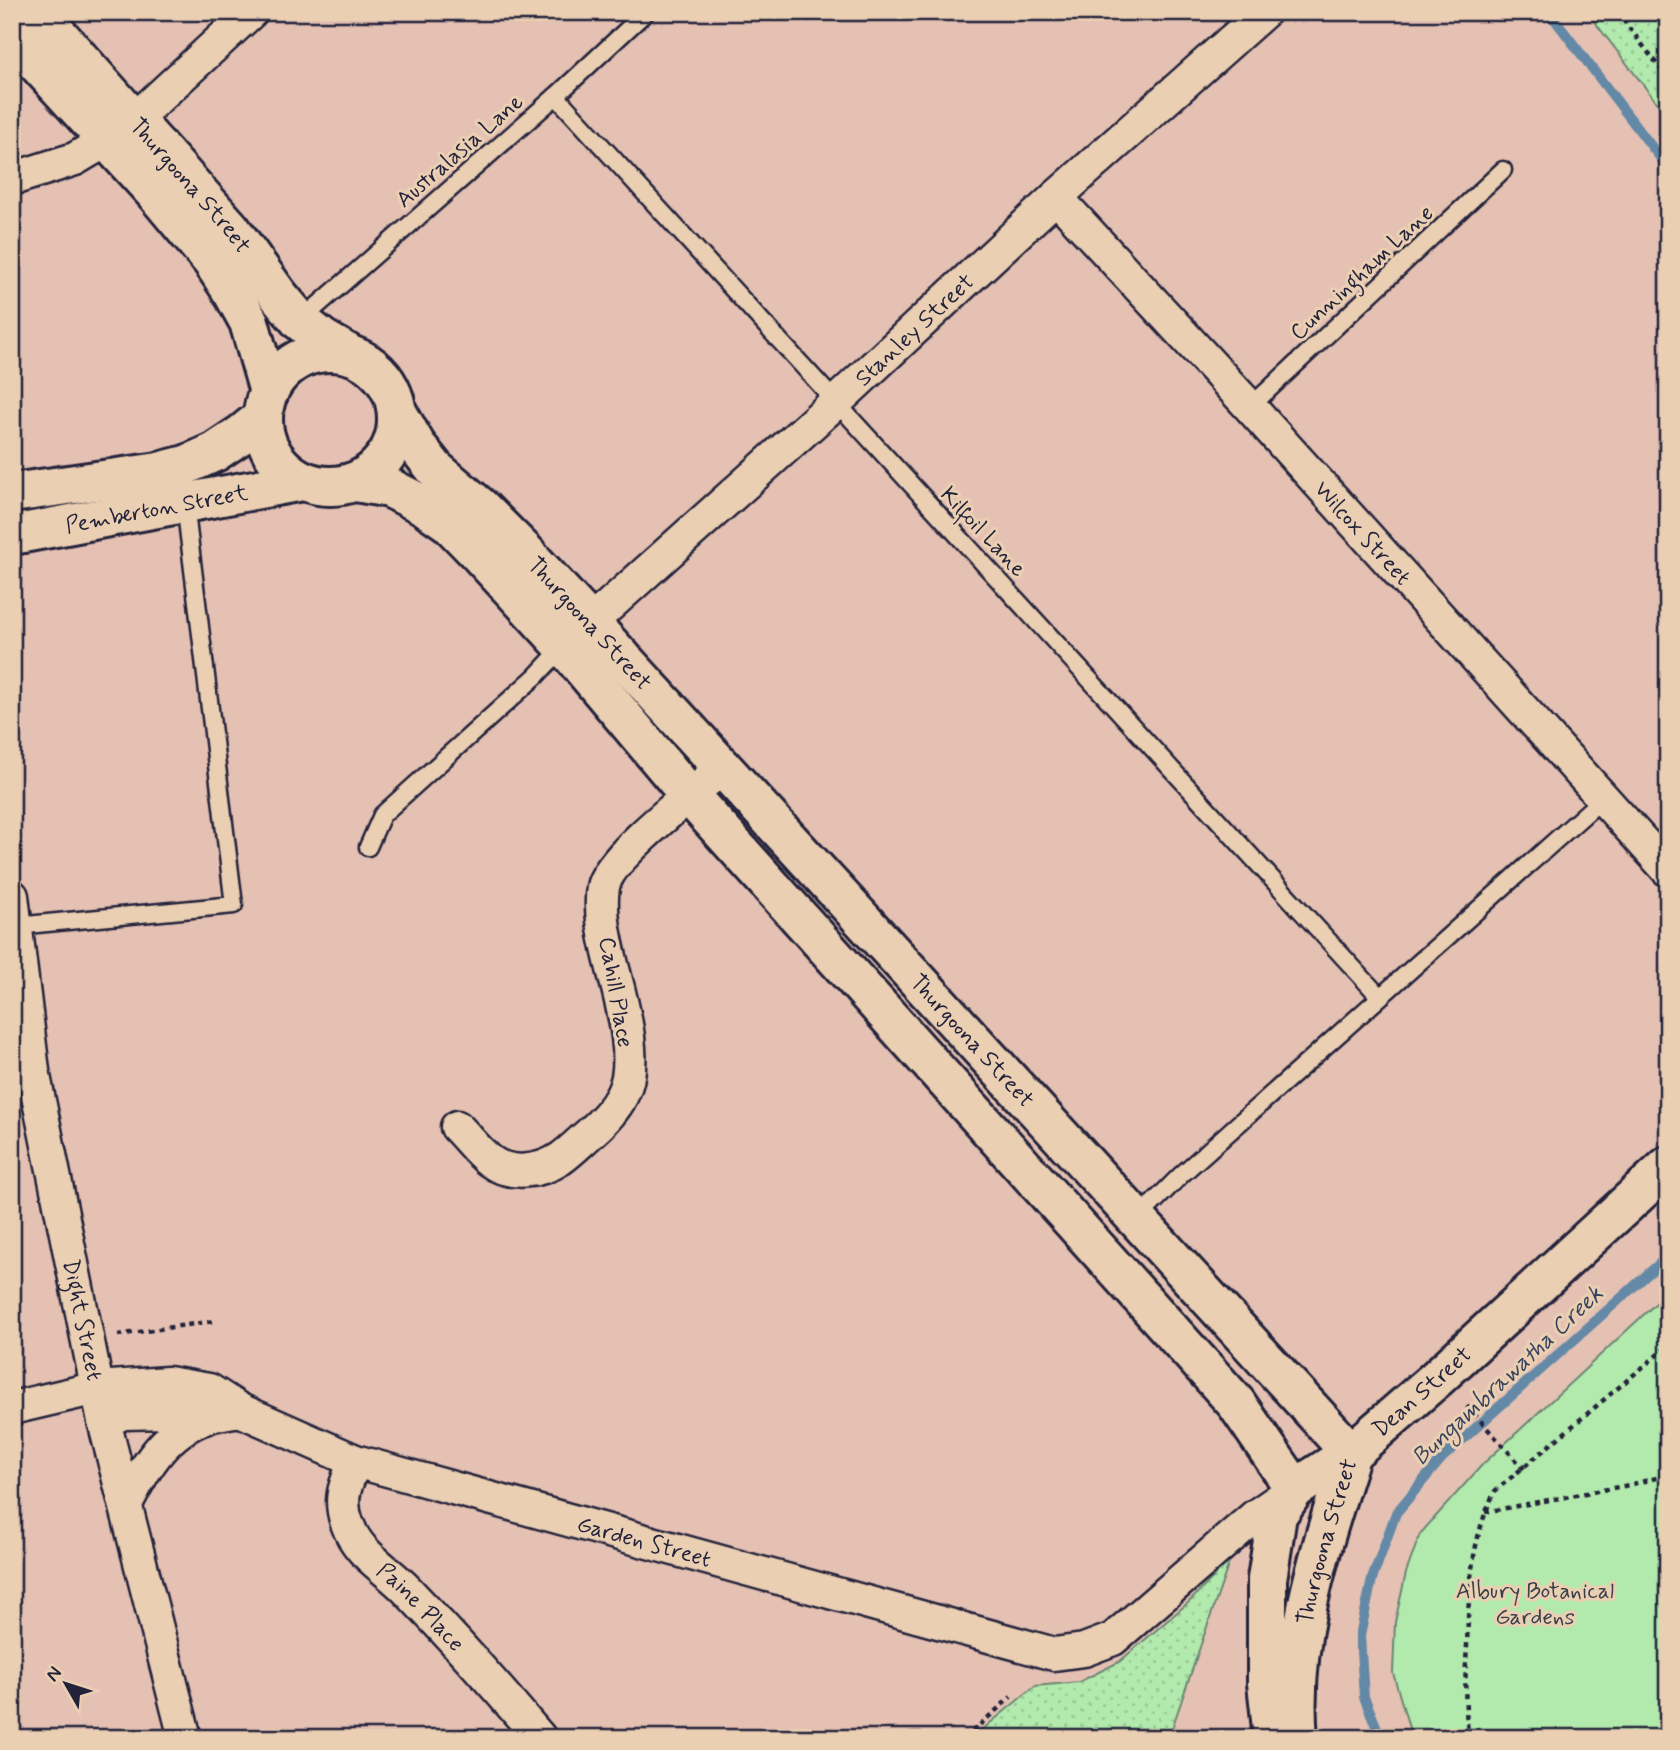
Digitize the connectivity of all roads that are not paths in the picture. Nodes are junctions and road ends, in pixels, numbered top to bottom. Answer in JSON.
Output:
{"nodes":[{"id":1,"x":38,"y":12,"type":"edge"},
{"id":2,"x":251,"y":12,"type":"edge"},
{"id":3,"x":646,"y":12,"type":"edge"},
{"id":4,"x":1264,"y":12,"type":"edge"},
{"id":5,"x":12,"y":36,"type":"edge"},
{"id":6,"x":556,"y":96,"type":"junction"},
{"id":7,"x":121,"y":130,"type":"junction"},
{"id":8,"x":1503,"y":170,"type":"dead end"},
{"id":9,"x":12,"y":179,"type":"edge"},
{"id":10,"x":1056,"y":197,"type":"junction"},
{"id":11,"x":300,"y":321,"type":"junction"},
{"id":12,"x":347,"y":353,"type":"junction"},
{"id":13,"x":835,"y":403,"type":"junction"},
{"id":14,"x":266,"y":404,"type":"junction"},
{"id":15,"x":1250,"y":407,"type":"junction"},
{"id":16,"x":399,"y":415,"type":"junction"},
{"id":17,"x":302,"y":481,"type":"junction"},
{"id":18,"x":356,"y":482,"type":"junction"},
{"id":19,"x":12,"y":493,"type":"edge"},
{"id":20,"x":185,"y":504,"type":"junction"},
{"id":21,"x":12,"y":535,"type":"edge"},
{"id":22,"x":577,"y":634,"type":"junction"},
{"id":23,"x":722,"y":768,"type":"junction"},
{"id":24,"x":690,"y":796,"type":"junction"},
{"id":25,"x":1603,"y":798,"type":"junction"},
{"id":26,"x":368,"y":847,"type":"dead end"},
{"id":27,"x":1668,"y":870,"type":"edge"},
{"id":28,"x":14,"y":911,"type":"edge"},
{"id":29,"x":1379,"y":996,"type":"junction"},
{"id":30,"x":23,"y":1072,"type":"edge"},
{"id":31,"x":457,"y":1127,"type":"dead end"},
{"id":32,"x":1668,"y":1166,"type":"edge"},
{"id":33,"x":1137,"y":1219,"type":"junction"},
{"id":34,"x":1101,"y":1252,"type":"junction"},
{"id":35,"x":97,"y":1388,"type":"junction"},
{"id":36,"x":12,"y":1408,"type":"edge"},
{"id":37,"x":240,"y":1410,"type":"junction"},
{"id":38,"x":104,"y":1421,"type":"junction"},
{"id":39,"x":1351,"y":1453,"type":"junction"},
{"id":40,"x":355,"y":1461,"type":"junction"},
{"id":41,"x":1295,"y":1489,"type":"junction"},
{"id":42,"x":126,"y":1504,"type":"junction"},
{"id":43,"x":1055,"y":1654,"type":"joint"},
{"id":44,"x":185,"y":1738,"type":"edge"},
{"id":45,"x":540,"y":1738,"type":"edge"},
{"id":46,"x":1273,"y":1738,"type":"edge"},
{"id":47,"x":1298,"y":1738,"type":"edge"}],
"edges":[{"from":1,"to":7,"type":"main road","name":"Thurgoona Street"},
{"from":2,"to":7,"type":"street"},
{"from":3,"to":6,"type":"lane","name":"Australasia Lane"},
{"from":4,"to":10,"type":"street","name":"Stanley Street"},
{"from":5,"to":7,"type":"main road","name":"Thurgoona Street"},
{"from":6,"to":11,"type":"lane","name":"Australasia Lane"},
{"from":6,"to":13,"type":"lane","name":"Kilfoil Lane"},
{"from":7,"to":9,"type":"street"},
{"from":7,"to":11,"type":"main road","name":"Thurgoona Street"},
{"from":7,"to":14,"type":"main road","name":"Thurgoona Street"},
{"from":8,"to":15,"type":"lane","name":"Cunningham Lane"},
{"from":10,"to":13,"type":"street","name":"Stanley Street"},
{"from":10,"to":15,"type":"street","name":"Wilcox Street"},
{"from":11,"to":12,"type":"main road","name":"Thurgoona Street"},
{"from":12,"to":14,"type":"main road"},
{"from":12,"to":16,"type":"main road"},
{"from":13,"to":22,"type":"street","name":"Stanley Street"},
{"from":13,"to":29,"type":"lane","name":"Kilfoil Lane"},
{"from":14,"to":17,"type":"main road"},
{"from":14,"to":19,"type":"main road","name":"Pemberton Street"},
{"from":15,"to":25,"type":"street","name":"Wilcox Street"},
{"from":16,"to":18,"type":"main road"},
{"from":16,"to":22,"type":"main road","name":"Thurgoona Street"},
{"from":17,"to":18,"type":"main road"},
{"from":17,"to":20,"type":"main road","name":"Pemberton Street"},
{"from":18,"to":22,"type":"main road","name":"Thurgoona Street"},
{"from":20,"to":21,"type":"main road","name":"Pemberton Street"},
{"from":20,"to":28,"type":"lane"},
{"from":22,"to":23,"type":"main road","name":"Thurgoona Street"},
{"from":22,"to":24,"type":"main road","name":"Thurgoona Street"},
{"from":22,"to":26,"type":"lane"},
{"from":23,"to":24,"type":"street","name":"Cahill Place"},
{"from":23,"to":33,"type":"main road","name":"Thurgoona Street"},
{"from":24,"to":31,"type":"street","name":"Cahill Place"},
{"from":24,"to":34,"type":"main road","name":"Thurgoona Street"},
{"from":25,"to":27,"type":"street","name":"Wilcox Street"},
{"from":25,"to":29,"type":"lane"},
{"from":28,"to":30,"type":"street","name":"Dight Street"},
{"from":29,"to":33,"type":"lane"},
{"from":30,"to":35,"type":"street","name":"Dight Street"},
{"from":32,"to":39,"type":"main road","name":"Dean Street"},
{"from":33,"to":34,"type":"main road"},
{"from":33,"to":39,"type":"main road","name":"Thurgoona Street"},
{"from":34,"to":41,"type":"main road","name":"Thurgoona Street"},
{"from":35,"to":36,"type":"street","name":"Garden Street"},
{"from":35,"to":37,"type":"street","name":"Garden Street"},
{"from":35,"to":38,"type":"street","name":"Dight Street"},
{"from":37,"to":38,"type":"street","name":"Garden Street"},
{"from":37,"to":40,"type":"street","name":"Garden Street"},
{"from":37,"to":42,"type":"street"},
{"from":38,"to":42,"type":"street","name":"Dight Street"},
{"from":39,"to":41,"type":"main road","name":"Dean Street"},
{"from":39,"to":47,"type":"main road","name":"Thurgoona Street"},
{"from":40,"to":43,"type":"street","name":"Garden Street"},
{"from":40,"to":45,"type":"street","name":"Paine Place"},
{"from":41,"to":43,"type":"street","name":"Dean Street"},
{"from":41,"to":46,"type":"main road","name":"Thurgoona Street"},
{"from":42,"to":44,"type":"street","name":"Dight Street"}]}
